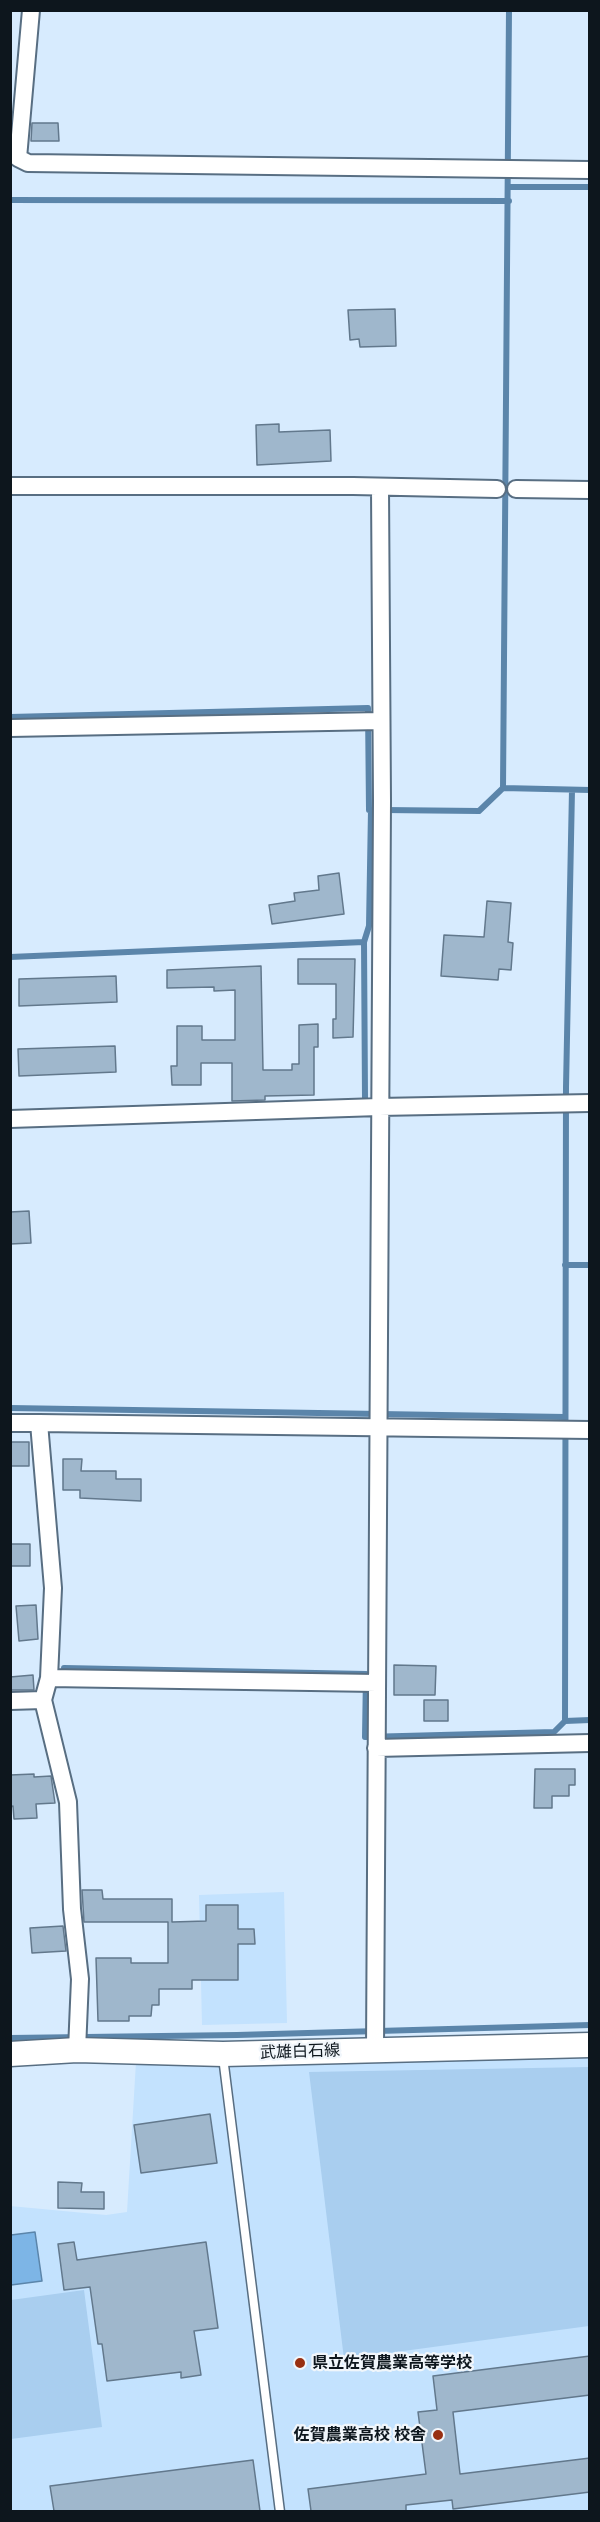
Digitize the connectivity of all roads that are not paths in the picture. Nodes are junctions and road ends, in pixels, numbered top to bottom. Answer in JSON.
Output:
{"nodes":[{"id":1,"x":32,"y":10,"type":"edge"},
{"id":2,"x":590,"y":170,"type":"edge"},
{"id":3,"x":10,"y":486,"type":"edge"},
{"id":4,"x":380,"y":488,"type":"junction"},
{"id":5,"x":497,"y":489,"type":"dead end"},
{"id":6,"x":516,"y":489,"type":"dead end"},
{"id":7,"x":590,"y":490,"type":"edge"},
{"id":8,"x":372,"y":721,"type":"junction"},
{"id":9,"x":10,"y":728,"type":"edge"},
{"id":10,"x":574,"y":1104,"type":"edge"},
{"id":11,"x":379,"y":1107,"type":"junction"},
{"id":12,"x":10,"y":1119,"type":"edge"},
{"id":13,"x":377,"y":1418,"type":"junction"},
{"id":14,"x":10,"y":1423,"type":"edge"},
{"id":15,"x":39,"y":1423,"type":"junction"},
{"id":16,"x":590,"y":1430,"type":"edge"},
{"id":17,"x":49,"y":1678,"type":"junction"},
{"id":18,"x":369,"y":1683,"type":"junction"},
{"id":19,"x":43,"y":1700,"type":"junction"},
{"id":20,"x":10,"y":1701,"type":"edge"},
{"id":21,"x":376,"y":1741,"type":"junction"},
{"id":22,"x":590,"y":1743,"type":"edge"},
{"id":23,"x":375,"y":2038,"type":"junction"},
{"id":24,"x":78,"y":2040,"type":"junction"},
{"id":25,"x":590,"y":2045,"type":"edge"},
{"id":26,"x":10,"y":2054,"type":"edge"},
{"id":27,"x":223,"y":2054,"type":"junction"},
{"id":28,"x":280,"y":2511,"type":"edge"}],
"edges":[{"from":1,"to":2,"type":"street"},
{"from":3,"to":4,"type":"street"},
{"from":4,"to":5,"type":"street"},
{"from":4,"to":8,"type":"street"},
{"from":6,"to":7,"type":"street"},
{"from":8,"to":9,"type":"street"},
{"from":8,"to":11,"type":"street"},
{"from":10,"to":11,"type":"street"},
{"from":11,"to":12,"type":"street"},
{"from":11,"to":13,"type":"street"},
{"from":13,"to":15,"type":"street"},
{"from":13,"to":16,"type":"street"},
{"from":13,"to":18,"type":"street"},
{"from":14,"to":15,"type":"street"},
{"from":15,"to":17,"type":"street"},
{"from":17,"to":18,"type":"street"},
{"from":17,"to":19,"type":"street"},
{"from":18,"to":21,"type":"street"},
{"from":19,"to":20,"type":"street"},
{"from":19,"to":24,"type":"street"},
{"from":21,"to":22,"type":"street"},
{"from":21,"to":23,"type":"street"},
{"from":23,"to":25,"type":"main road","name":"武雄白石線"},
{"from":23,"to":27,"type":"main road","name":"武雄白石線"},
{"from":24,"to":26,"type":"main road","name":"武雄白石線"},
{"from":24,"to":27,"type":"main road","name":"武雄白石線"},
{"from":27,"to":28,"type":"lane"}]}
